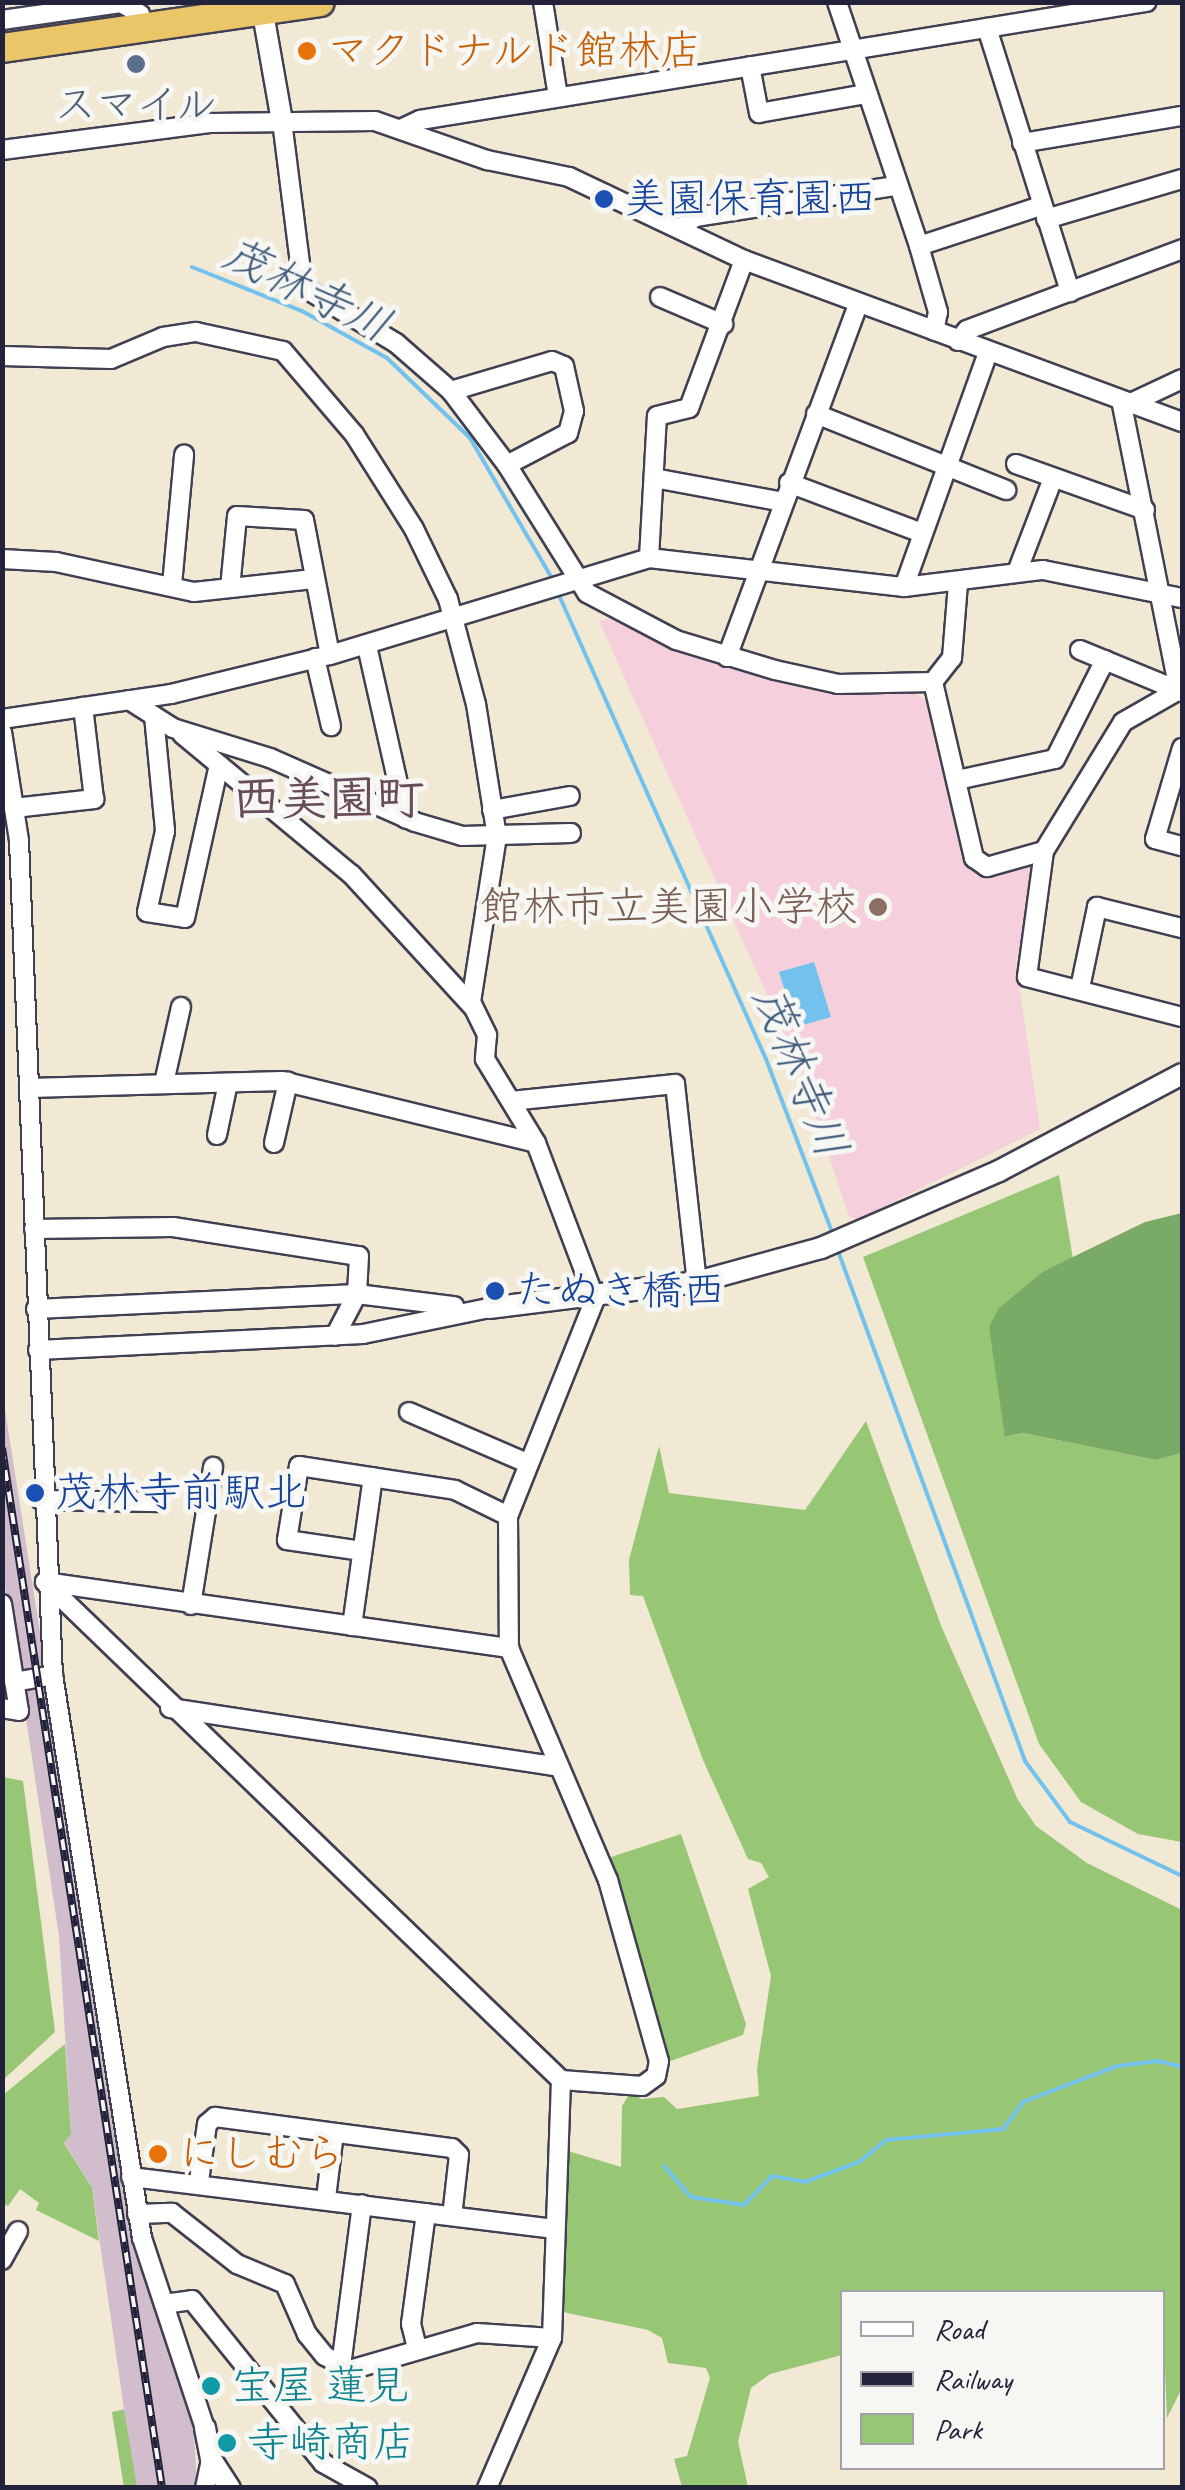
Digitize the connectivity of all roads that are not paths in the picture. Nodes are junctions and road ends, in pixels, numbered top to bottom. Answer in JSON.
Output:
{"nodes":[{"id":1,"x":218,"y":2,"type":"edge"},
{"id":2,"x":320,"y":2,"type":"edge"},
{"id":3,"x":542,"y":2,"type":"edge"},
{"id":4,"x":836,"y":2,"type":"edge"},
{"id":5,"x":1146,"y":2,"type":"edge"},
{"id":6,"x":261,"y":6,"type":"edge"},
{"id":7,"x":2,"y":20,"type":"edge"},
{"id":8,"x":147,"y":20,"type":"junction"},
{"id":9,"x":988,"y":28,"type":"junction"},
{"id":10,"x":61,"y":32,"type":"junction"},
{"id":11,"x":2,"y":33,"type":"edge"},
{"id":12,"x":2,"y":48,"type":"edge"},
{"id":13,"x":852,"y":50,"type":"junction"},
{"id":14,"x":2,"y":57,"type":"edge"},
{"id":15,"x":750,"y":66,"type":"junction"},
{"id":16,"x":866,"y":94,"type":"junction"},
{"id":17,"x":558,"y":97,"type":"junction"},
{"id":18,"x":1182,"y":116,"type":"edge"},
{"id":19,"x":282,"y":121,"type":"junction"},
{"id":20,"x":403,"y":128,"type":"junction"},
{"id":21,"x":1022,"y":144,"type":"junction"},
{"id":22,"x":2,"y":150,"type":"edge"},
{"id":23,"x":1182,"y":178,"type":"edge"},
{"id":24,"x":896,"y":186,"type":"junction"},
{"id":25,"x":1044,"y":212,"type":"junction"},
{"id":26,"x":681,"y":228,"type":"junction"},
{"id":27,"x":918,"y":246,"type":"junction"},
{"id":28,"x":1182,"y":249,"type":"edge"},
{"id":29,"x":744,"y":260,"type":"junction"},
{"id":30,"x":1070,"y":292,"type":"junction"},
{"id":31,"x":660,"y":298,"type":"dead end"},
{"id":32,"x":858,"y":304,"type":"junction"},
{"id":33,"x":722,"y":324,"type":"junction"},
{"id":34,"x":934,"y":331,"type":"junction"},
{"id":35,"x":958,"y":341,"type":"junction"},
{"id":36,"x":988,"y":352,"type":"junction"},
{"id":37,"x":2,"y":356,"type":"edge"},
{"id":38,"x":1182,"y":379,"type":"edge"},
{"id":39,"x":451,"y":391,"type":"junction"},
{"id":40,"x":1126,"y":402,"type":"junction"},
{"id":41,"x":816,"y":414,"type":"junction"},
{"id":42,"x":1182,"y":422,"type":"edge"},
{"id":43,"x":184,"y":455,"type":"dead end"},
{"id":44,"x":507,"y":464,"type":"junction"},
{"id":45,"x":1016,"y":464,"type":"dead end"},
{"id":46,"x":945,"y":468,"type":"junction"},
{"id":47,"x":654,"y":478,"type":"junction"},
{"id":48,"x":1053,"y":478,"type":"junction"},
{"id":49,"x":790,"y":483,"type":"junction"},
{"id":50,"x":1006,"y":490,"type":"dead end"},
{"id":51,"x":783,"y":502,"type":"junction"},
{"id":52,"x":1145,"y":510,"type":"junction"},
{"id":53,"x":922,"y":532,"type":"junction"},
{"id":54,"x":649,"y":558,"type":"junction"},
{"id":55,"x":2,"y":559,"type":"edge"},
{"id":56,"x":761,"y":567,"type":"junction"},
{"id":57,"x":1017,"y":572,"type":"junction"},
{"id":58,"x":313,"y":579,"type":"junction"},
{"id":59,"x":958,"y":582,"type":"junction"},
{"id":60,"x":571,"y":583,"type":"junction"},
{"id":61,"x":172,"y":585,"type":"junction"},
{"id":62,"x":904,"y":587,"type":"junction"},
{"id":63,"x":230,"y":588,"type":"junction"},
{"id":64,"x":1162,"y":592,"type":"junction"},
{"id":65,"x":1182,"y":598,"type":"edge"},
{"id":66,"x":453,"y":616,"type":"junction"},
{"id":67,"x":367,"y":646,"type":"junction"},
{"id":68,"x":1080,"y":650,"type":"dead end"},
{"id":69,"x":323,"y":657,"type":"junction"},
{"id":70,"x":727,"y":658,"type":"junction"},
{"id":71,"x":1104,"y":660,"type":"junction"},
{"id":72,"x":933,"y":682,"type":"junction"},
{"id":73,"x":1181,"y":691,"type":"edge"},
{"id":74,"x":129,"y":700,"type":"junction"},
{"id":75,"x":82,"y":707,"type":"junction"},
{"id":76,"x":154,"y":716,"type":"junction"},
{"id":77,"x":2,"y":719,"type":"edge"},
{"id":78,"x":331,"y":726,"type":"dead end"},
{"id":79,"x":173,"y":728,"type":"junction"},
{"id":80,"x":2,"y":732,"type":"edge"},
{"id":81,"x":1182,"y":748,"type":"edge"},
{"id":82,"x":219,"y":765,"type":"junction"},
{"id":83,"x":1179,"y":772,"type":"edge"},
{"id":84,"x":957,"y":780,"type":"junction"},
{"id":85,"x":570,"y":796,"type":"dead end"},
{"id":86,"x":14,"y":808,"type":"junction"},
{"id":87,"x":492,"y":810,"type":"junction"},
{"id":88,"x":406,"y":818,"type":"junction"},
{"id":89,"x":571,"y":833,"type":"dead end"},
{"id":90,"x":497,"y":836,"type":"junction"},
{"id":91,"x":1182,"y":846,"type":"edge"},
{"id":92,"x":1044,"y":851,"type":"junction"},
{"id":93,"x":1182,"y":928,"type":"edge"},
{"id":94,"x":1080,"y":988,"type":"junction"},
{"id":95,"x":471,"y":1002,"type":"junction"},
{"id":96,"x":180,"y":1007,"type":"dead end"},
{"id":97,"x":1182,"y":1017,"type":"edge"},
{"id":98,"x":1182,"y":1074,"type":"edge"},
{"id":99,"x":288,"y":1082,"type":"junction"},
{"id":100,"x":164,"y":1083,"type":"junction"},
{"id":101,"x":228,"y":1083,"type":"junction"},
{"id":102,"x":29,"y":1088,"type":"junction"},
{"id":103,"x":511,"y":1101,"type":"junction"},
{"id":104,"x":217,"y":1135,"type":"dead end"},
{"id":105,"x":274,"y":1143,"type":"dead end"},
{"id":106,"x":536,"y":1144,"type":"junction"},
{"id":107,"x":34,"y":1229,"type":"junction"},
{"id":108,"x":697,"y":1282,"type":"junction"},
{"id":109,"x":358,"y":1294,"type":"junction"},
{"id":110,"x":595,"y":1299,"type":"junction"},
{"id":111,"x":489,"y":1308,"type":"junction"},
{"id":112,"x":36,"y":1309,"type":"junction"},
{"id":113,"x":335,"y":1336,"type":"junction"},
{"id":114,"x":38,"y":1350,"type":"junction"},
{"id":115,"x":409,"y":1412,"type":"dead end"},
{"id":116,"x":528,"y":1463,"type":"junction"},
{"id":117,"x":213,"y":1467,"type":"dead end"},
{"id":118,"x":373,"y":1477,"type":"junction"},
{"id":119,"x":41,"y":1500,"type":"junction"},
{"id":120,"x":155,"y":1502,"type":"dead end"},
{"id":121,"x":508,"y":1516,"type":"junction"},
{"id":122,"x":362,"y":1550,"type":"junction"},
{"id":123,"x":45,"y":1582,"type":"junction"},
{"id":124,"x":2,"y":1604,"type":"edge"},
{"id":125,"x":191,"y":1605,"type":"junction"},
{"id":126,"x":352,"y":1626,"type":"junction"},
{"id":127,"x":508,"y":1648,"type":"junction"},
{"id":128,"x":53,"y":1675,"type":"junction"},
{"id":129,"x":14,"y":1682,"type":"junction"},
{"id":130,"x":2,"y":1708,"type":"edge"},
{"id":131,"x":170,"y":1708,"type":"junction"},
{"id":132,"x":558,"y":1767,"type":"junction"},
{"id":133,"x":561,"y":2080,"type":"junction"},
{"id":134,"x":334,"y":2133,"type":"junction"},
{"id":135,"x":131,"y":2177,"type":"junction"},
{"id":136,"x":200,"y":2181,"type":"junction"},
{"id":137,"x":326,"y":2198,"type":"junction"},
{"id":138,"x":362,"y":2204,"type":"junction"},
{"id":139,"x":426,"y":2213,"type":"junction"},
{"id":140,"x":138,"y":2214,"type":"junction"},
{"id":141,"x":452,"y":2216,"type":"junction"},
{"id":142,"x":552,"y":2229,"type":"junction"},
{"id":143,"x":18,"y":2231,"type":"dead end"},
{"id":144,"x":2,"y":2260,"type":"edge"},
{"id":145,"x":164,"y":2304,"type":"junction"},
{"id":146,"x":552,"y":2338,"type":"junction"},
{"id":147,"x":417,"y":2348,"type":"junction"},
{"id":148,"x":341,"y":2366,"type":"junction"},
{"id":149,"x":204,"y":2428,"type":"joint"},
{"id":150,"x":211,"y":2458,"type":"junction"},
{"id":151,"x":205,"y":2488,"type":"edge"},
{"id":152,"x":230,"y":2488,"type":"edge"},
{"id":153,"x":368,"y":2488,"type":"edge"},
{"id":154,"x":487,"y":2488,"type":"edge"}],
"edges":[{"from":1,"to":8,"type":"highway"},
{"from":2,"to":6,"type":"highway"},
{"from":3,"to":17,"type":"street"},
{"from":4,"to":13,"type":"street"},
{"from":5,"to":9,"type":"street"},
{"from":6,"to":8,"type":"highway"},
{"from":6,"to":19,"type":"street"},
{"from":7,"to":8,"type":"street"},
{"from":8,"to":10,"type":"highway"},
{"from":8,"to":14,"type":"street"},
{"from":9,"to":13,"type":"street"},
{"from":9,"to":21,"type":"street"},
{"from":10,"to":11,"type":"highway"},
{"from":10,"to":12,"type":"highway"},
{"from":13,"to":15,"type":"street"},
{"from":13,"to":16,"type":"street"},
{"from":15,"to":16,"type":"street"},
{"from":15,"to":17,"type":"street"},
{"from":16,"to":24,"type":"street"},
{"from":17,"to":20,"type":"street"},
{"from":18,"to":21,"type":"street"},
{"from":19,"to":20,"type":"street"},
{"from":19,"to":22,"type":"street"},
{"from":19,"to":39,"type":"street"},
{"from":20,"to":26,"type":"street"},
{"from":21,"to":25,"type":"street"},
{"from":23,"to":25,"type":"street"},
{"from":24,"to":26,"type":"street"},
{"from":24,"to":27,"type":"street"},
{"from":25,"to":27,"type":"street"},
{"from":25,"to":30,"type":"street"},
{"from":26,"to":29,"type":"street"},
{"from":27,"to":34,"type":"street"},
{"from":28,"to":30,"type":"street"},
{"from":29,"to":32,"type":"street"},
{"from":29,"to":33,"type":"street"},
{"from":30,"to":35,"type":"street"},
{"from":31,"to":33,"type":"street"},
{"from":32,"to":34,"type":"street"},
{"from":32,"to":41,"type":"street"},
{"from":33,"to":47,"type":"street"},
{"from":34,"to":35,"type":"street"},
{"from":35,"to":36,"type":"street"},
{"from":36,"to":40,"type":"street"},
{"from":36,"to":46,"type":"street"},
{"from":37,"to":66,"type":"street"},
{"from":38,"to":40,"type":"street"},
{"from":39,"to":44,"type":"street"},
{"from":39,"to":44,"type":"street"},
{"from":40,"to":42,"type":"street"},
{"from":40,"to":52,"type":"street"},
{"from":41,"to":46,"type":"street"},
{"from":41,"to":49,"type":"street"},
{"from":43,"to":61,"type":"street"},
{"from":44,"to":60,"type":"street"},
{"from":45,"to":48,"type":"street"},
{"from":46,"to":50,"type":"street"},
{"from":46,"to":53,"type":"street"},
{"from":47,"to":51,"type":"street"},
{"from":47,"to":54,"type":"street"},
{"from":48,"to":52,"type":"street"},
{"from":48,"to":57,"type":"street"},
{"from":49,"to":51,"type":"street"},
{"from":49,"to":53,"type":"street"},
{"from":51,"to":56,"type":"street"},
{"from":52,"to":64,"type":"street"},
{"from":53,"to":62,"type":"street"},
{"from":54,"to":56,"type":"street"},
{"from":54,"to":60,"type":"street"},
{"from":55,"to":61,"type":"street"},
{"from":56,"to":62,"type":"street"},
{"from":56,"to":70,"type":"street"},
{"from":57,"to":59,"type":"street"},
{"from":57,"to":64,"type":"street"},
{"from":58,"to":63,"type":"street"},
{"from":58,"to":63,"type":"street"},
{"from":58,"to":69,"type":"street"},
{"from":59,"to":62,"type":"street"},
{"from":59,"to":72,"type":"street"},
{"from":60,"to":66,"type":"street"},
{"from":60,"to":70,"type":"street"},
{"from":61,"to":63,"type":"street"},
{"from":64,"to":65,"type":"street"},
{"from":64,"to":73,"type":"street"},
{"from":66,"to":67,"type":"street"},
{"from":66,"to":87,"type":"street"},
{"from":67,"to":69,"type":"street"},
{"from":67,"to":88,"type":"street"},
{"from":68,"to":71,"type":"street"},
{"from":69,"to":74,"type":"street"},
{"from":69,"to":78,"type":"street"},
{"from":70,"to":72,"type":"street"},
{"from":71,"to":73,"type":"street"},
{"from":71,"to":84,"type":"street"},
{"from":72,"to":84,"type":"street"},
{"from":73,"to":92,"type":"street"},
{"from":74,"to":75,"type":"street"},
{"from":74,"to":76,"type":"street"},
{"from":75,"to":77,"type":"street"},
{"from":75,"to":86,"type":"street"},
{"from":76,"to":79,"type":"street"},
{"from":76,"to":82,"type":"street"},
{"from":79,"to":82,"type":"street"},
{"from":79,"to":88,"type":"street"},
{"from":80,"to":86,"type":"street"},
{"from":81,"to":83,"type":"street"},
{"from":82,"to":95,"type":"street"},
{"from":83,"to":91,"type":"street"},
{"from":84,"to":92,"type":"street"},
{"from":85,"to":87,"type":"street"},
{"from":86,"to":102,"type":"street"},
{"from":87,"to":90,"type":"street"},
{"from":88,"to":90,"type":"street"},
{"from":89,"to":90,"type":"street"},
{"from":90,"to":95,"type":"street"},
{"from":92,"to":94,"type":"street"},
{"from":93,"to":94,"type":"street"},
{"from":94,"to":97,"type":"street"},
{"from":95,"to":103,"type":"street"},
{"from":96,"to":100,"type":"street"},
{"from":98,"to":108,"type":"street"},
{"from":99,"to":101,"type":"street"},
{"from":99,"to":105,"type":"street"},
{"from":99,"to":106,"type":"street"},
{"from":100,"to":101,"type":"street"},
{"from":100,"to":102,"type":"street"},
{"from":101,"to":104,"type":"street"},
{"from":102,"to":107,"type":"street"},
{"from":103,"to":106,"type":"street"},
{"from":103,"to":108,"type":"street"},
{"from":106,"to":110,"type":"street"},
{"from":107,"to":109,"type":"street"},
{"from":107,"to":112,"type":"street"},
{"from":108,"to":110,"type":"street"},
{"from":109,"to":111,"type":"street"},
{"from":109,"to":112,"type":"street"},
{"from":109,"to":113,"type":"street"},
{"from":110,"to":111,"type":"street"},
{"from":110,"to":116,"type":"street"},
{"from":111,"to":113,"type":"street"},
{"from":112,"to":114,"type":"street"},
{"from":113,"to":114,"type":"street"},
{"from":114,"to":119,"type":"street"},
{"from":115,"to":116,"type":"street"},
{"from":116,"to":121,"type":"street"},
{"from":117,"to":125,"type":"street"},
{"from":118,"to":121,"type":"street"},
{"from":118,"to":122,"type":"street"},
{"from":118,"to":122,"type":"street"},
{"from":119,"to":120,"type":"street"},
{"from":119,"to":123,"type":"street"},
{"from":121,"to":127,"type":"street"},
{"from":122,"to":126,"type":"street"},
{"from":123,"to":125,"type":"street"},
{"from":123,"to":128,"type":"street"},
{"from":123,"to":131,"type":"street"},
{"from":124,"to":129,"type":"street"},
{"from":125,"to":126,"type":"street"},
{"from":126,"to":127,"type":"street"},
{"from":127,"to":132,"type":"street"},
{"from":128,"to":129,"type":"street"},
{"from":128,"to":135,"type":"street"},
{"from":129,"to":130,"type":"street"},
{"from":131,"to":132,"type":"street"},
{"from":131,"to":133,"type":"street"},
{"from":132,"to":133,"type":"street"},
{"from":133,"to":142,"type":"street"},
{"from":134,"to":136,"type":"street"},
{"from":134,"to":137,"type":"street"},
{"from":134,"to":141,"type":"street"},
{"from":135,"to":136,"type":"street"},
{"from":135,"to":140,"type":"street"},
{"from":136,"to":137,"type":"street"},
{"from":137,"to":138,"type":"street"},
{"from":138,"to":139,"type":"street"},
{"from":138,"to":148,"type":"street"},
{"from":139,"to":141,"type":"street"},
{"from":139,"to":147,"type":"street"},
{"from":140,"to":145,"type":"street"},
{"from":140,"to":148,"type":"street"},
{"from":141,"to":142,"type":"street"},
{"from":142,"to":146,"type":"street"},
{"from":143,"to":144,"type":"street"},
{"from":145,"to":149,"type":"street"},
{"from":145,"to":153,"type":"street"},
{"from":146,"to":147,"type":"street"},
{"from":146,"to":154,"type":"street"},
{"from":147,"to":148,"type":"street"},
{"from":149,"to":150,"type":"street"},
{"from":150,"to":151,"type":"street"},
{"from":150,"to":152,"type":"street"}]}
